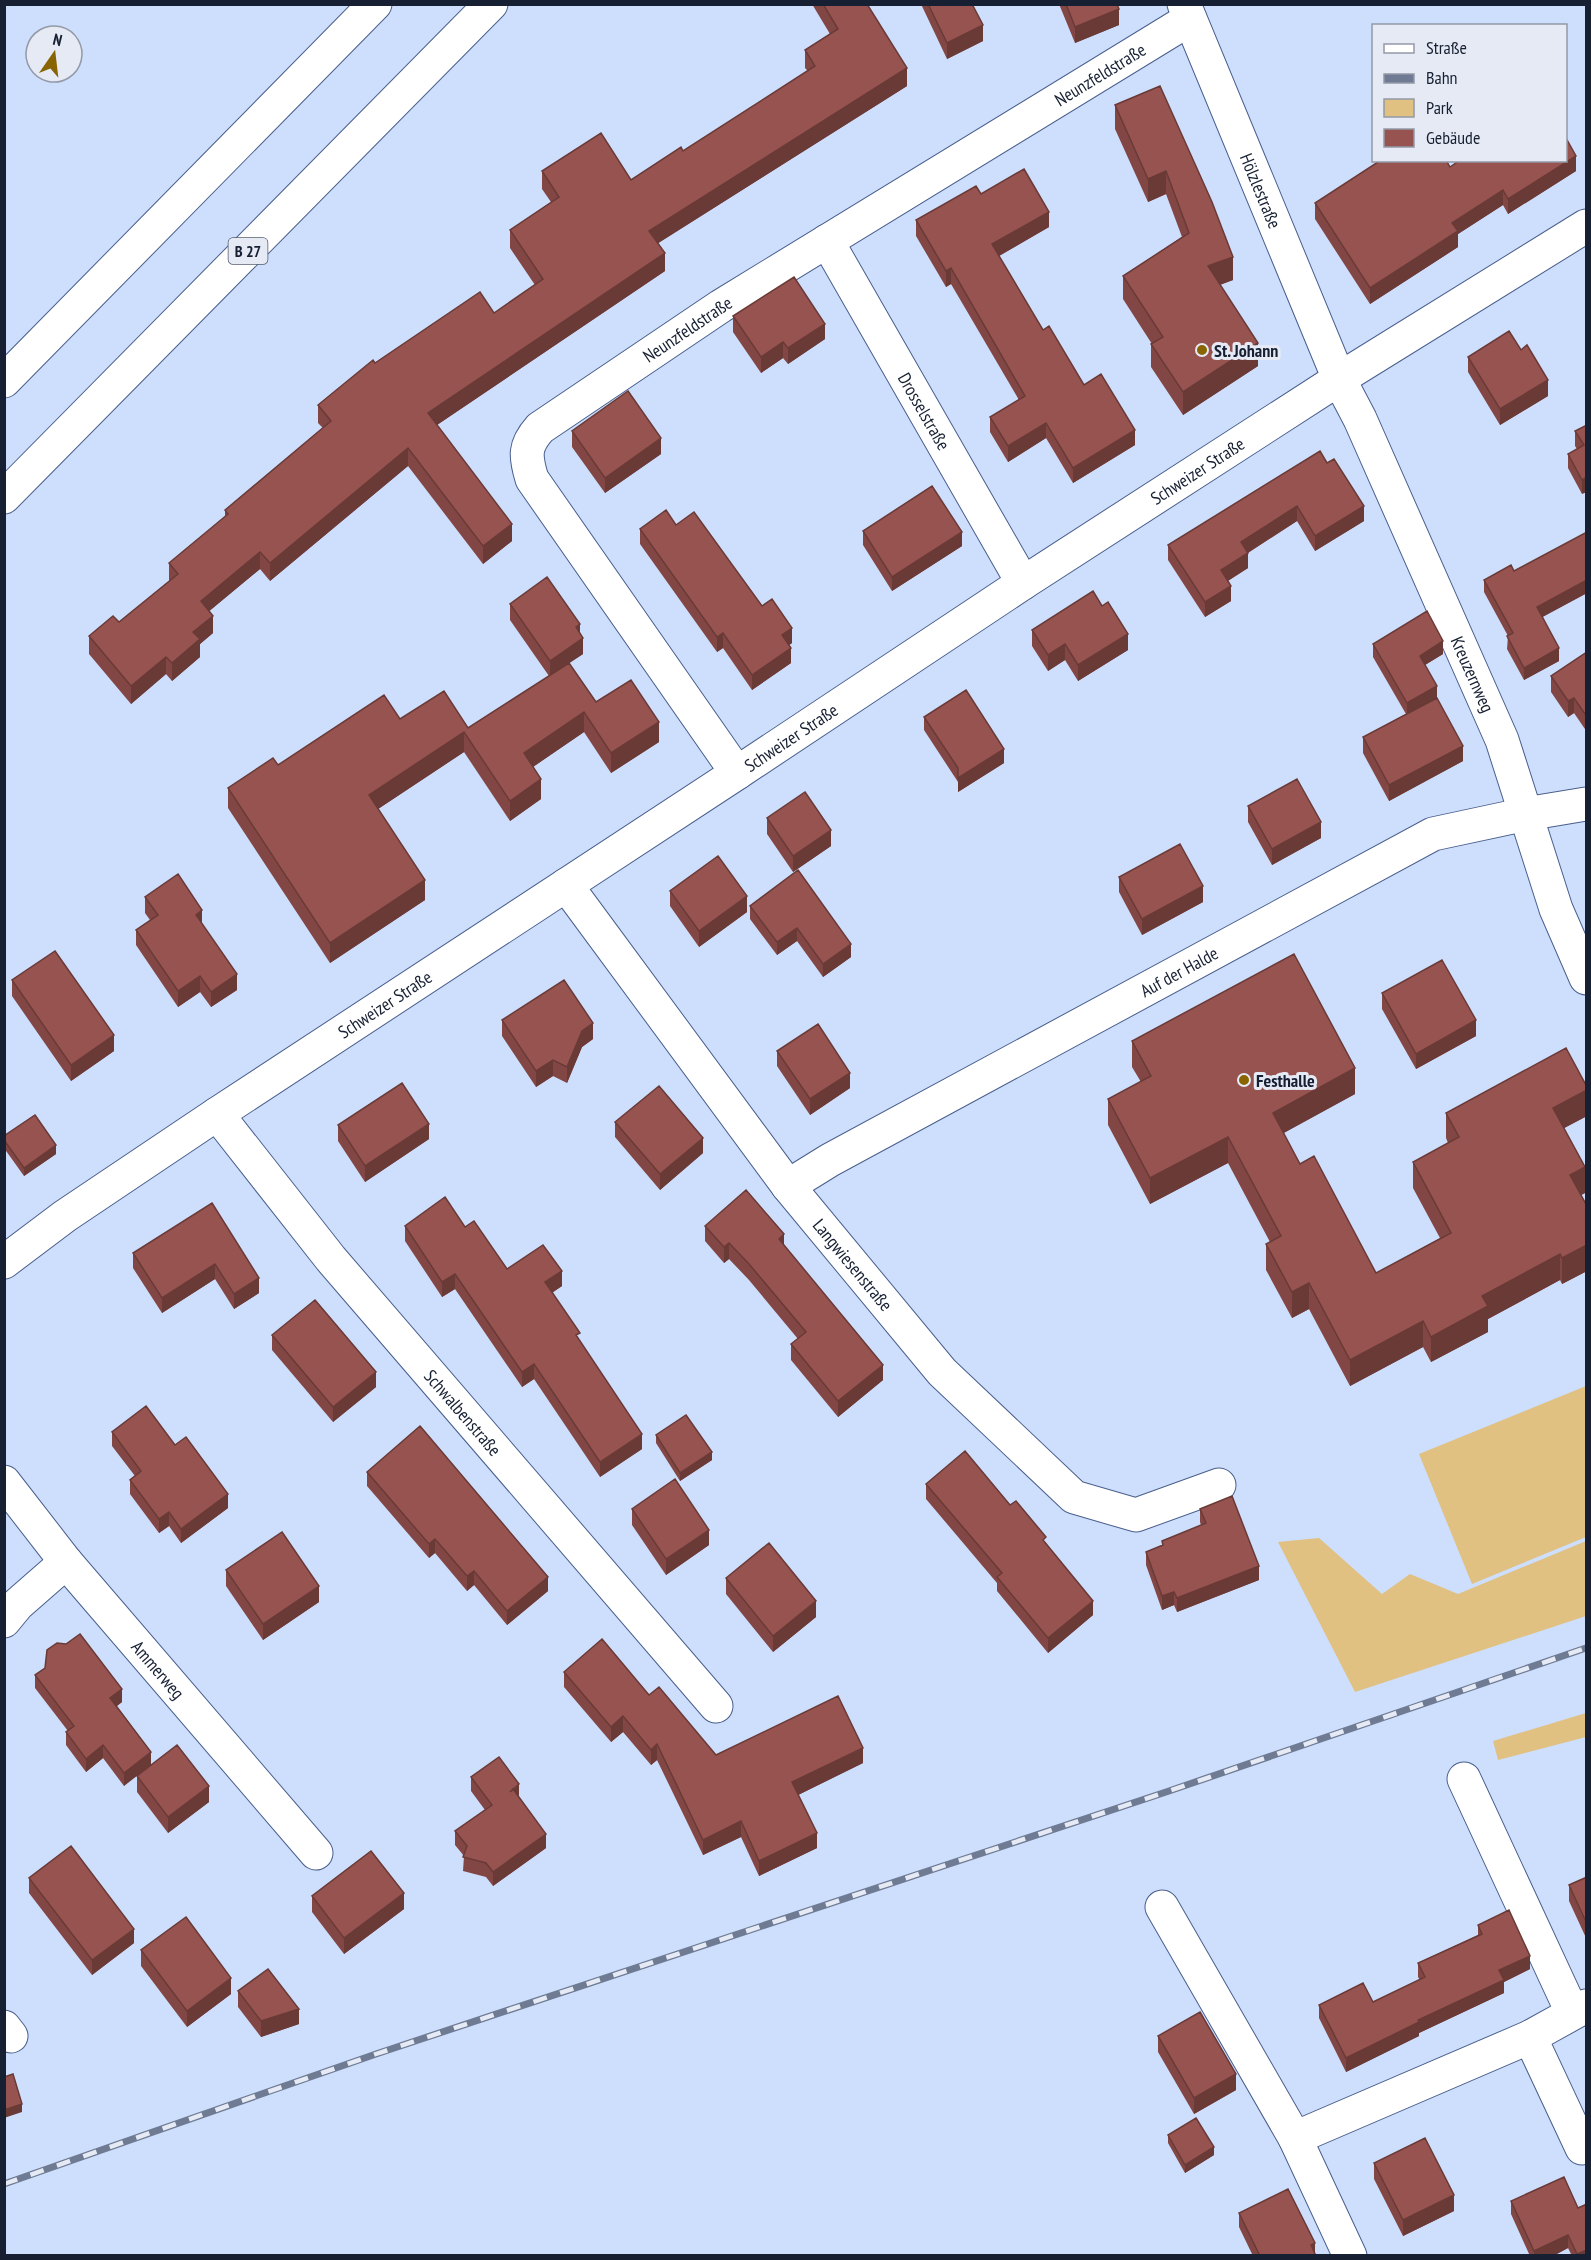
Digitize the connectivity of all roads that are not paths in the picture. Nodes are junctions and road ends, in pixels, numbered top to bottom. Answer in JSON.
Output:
{"nodes":[{"id":1,"x":375,"y":4,"type":"edge"},
{"id":2,"x":491,"y":4,"type":"edge"},
{"id":3,"x":1187,"y":12,"type":"edge"},
{"id":4,"x":1587,"y":226,"type":"edge"},
{"id":5,"x":827,"y":241,"type":"junction"},
{"id":6,"x":1339,"y":379,"type":"junction"},
{"id":7,"x":4,"y":381,"type":"edge"},
{"id":8,"x":4,"y":497,"type":"edge"},
{"id":9,"x":1023,"y":583,"type":"junction"},
{"id":10,"x":737,"y":773,"type":"junction"},
{"id":11,"x":1587,"y":804,"type":"edge"},
{"id":12,"x":1526,"y":814,"type":"junction"},
{"id":13,"x":566,"y":885,"type":"junction"},
{"id":14,"x":1587,"y":978,"type":"edge"},
{"id":15,"x":216,"y":1114,"type":"junction"},
{"id":16,"x":788,"y":1186,"type":"junction"},
{"id":17,"x":4,"y":1262,"type":"edge"},
{"id":18,"x":4,"y":1482,"type":"edge"},
{"id":19,"x":1219,"y":1485,"type":"dead end"},
{"id":20,"x":66,"y":1562,"type":"junction"},
{"id":21,"x":4,"y":1621,"type":"edge"},
{"id":22,"x":717,"y":1706,"type":"dead end"},
{"id":23,"x":1464,"y":1779,"type":"dead end"},
{"id":24,"x":316,"y":1853,"type":"dead end"},
{"id":25,"x":1162,"y":1907,"type":"dead end"},
{"id":26,"x":1580,"y":2009,"type":"edge"},
{"id":27,"x":1530,"y":2037,"type":"junction"},
{"id":28,"x":1295,"y":2138,"type":"junction"},
{"id":29,"x":1582,"y":2148,"type":"dead end"},
{"id":30,"x":1350,"y":2256,"type":"edge"}],
"edges":[{"from":1,"to":7,"type":"main road"},
{"from":2,"to":8,"type":"main road","number":"B 27"},
{"from":3,"to":5,"type":"main road","name":"Neunzfeldstraße"},
{"from":3,"to":6,"type":"main road","name":"Hölzlestraße"},
{"from":4,"to":6,"type":"main road","name":"Schweizer Straße"},
{"from":5,"to":9,"type":"main road","name":"Drosselstraße"},
{"from":5,"to":10,"type":"main road","name":"Neunzfeldstraße"},
{"from":6,"to":9,"type":"main road","name":"Schweizer Straße"},
{"from":6,"to":12,"type":"main road","name":"Kreuzernweg"},
{"from":9,"to":10,"type":"main road","name":"Schweizer Straße"},
{"from":10,"to":13,"type":"main road","name":"Schweizer Straße"},
{"from":11,"to":12,"type":"main road","name":"Auf der Halde"},
{"from":12,"to":14,"type":"main road","name":"Kreuzernweg"},
{"from":12,"to":16,"type":"main road","name":"Auf der Halde"},
{"from":13,"to":15,"type":"main road","name":"Schweizer Straße"},
{"from":13,"to":16,"type":"main road","name":"Langwiesenstraße"},
{"from":15,"to":17,"type":"main road","name":"Schweizer Straße"},
{"from":15,"to":22,"type":"main road","name":"Schwalbenstraße"},
{"from":16,"to":19,"type":"main road","name":"Langwiesenstraße"},
{"from":18,"to":20,"type":"main road","name":"Ammerweg"},
{"from":20,"to":21,"type":"main road"},
{"from":20,"to":24,"type":"main road","name":"Ammerweg"},
{"from":23,"to":26,"type":"main road"},
{"from":25,"to":28,"type":"main road"},
{"from":26,"to":27,"type":"main road"},
{"from":27,"to":28,"type":"main road"},
{"from":27,"to":29,"type":"main road"},
{"from":28,"to":30,"type":"main road"}]}
